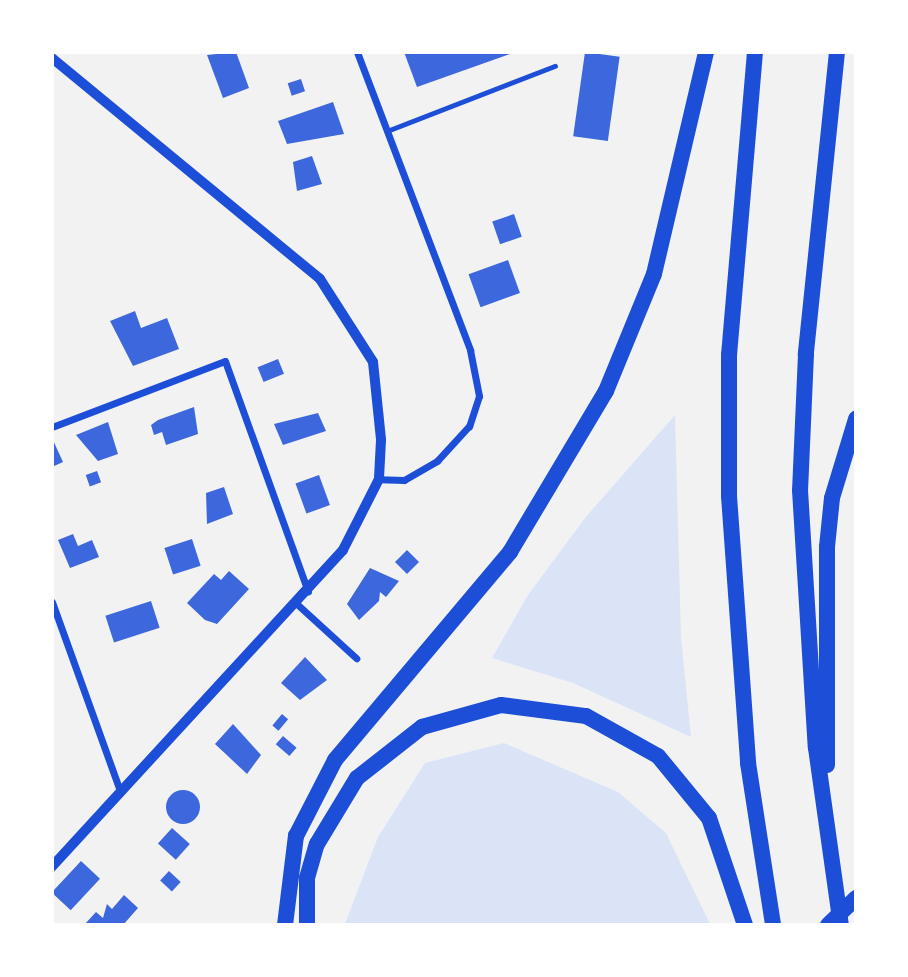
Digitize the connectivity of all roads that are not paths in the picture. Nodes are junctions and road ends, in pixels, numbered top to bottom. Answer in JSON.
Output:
{"nodes":[{"id":1,"x":356,"y":52,"type":"edge"},
{"id":2,"x":706,"y":52,"type":"edge"},
{"id":3,"x":755,"y":52,"type":"edge"},
{"id":4,"x":837,"y":52,"type":"edge"},
{"id":5,"x":52,"y":58,"type":"edge"},
{"id":6,"x":555,"y":66,"type":"dead end"},
{"id":7,"x":387,"y":131,"type":"junction"},
{"id":8,"x":856,"y":419,"type":"edge"},
{"id":9,"x":52,"y":427,"type":"edge"},
{"id":10,"x":379,"y":479,"type":"junction"},
{"id":11,"x":309,"y":593,"type":"junction"},
{"id":12,"x":52,"y":602,"type":"edge"},
{"id":13,"x":298,"y":605,"type":"junction"},
{"id":14,"x":356,"y":658,"type":"dead end"},
{"id":15,"x":120,"y":791,"type":"junction"},
{"id":16,"x":829,"y":848,"type":"junction"},
{"id":17,"x":52,"y":866,"type":"edge"},
{"id":18,"x":856,"y":898,"type":"edge"},
{"id":19,"x":773,"y":922,"type":"edge"},
{"id":20,"x":285,"y":925,"type":"edge"},
{"id":21,"x":307,"y":925,"type":"edge"},
{"id":22,"x":745,"y":925,"type":"edge"},
{"id":23,"x":828,"y":925,"type":"edge"},
{"id":24,"x":842,"y":925,"type":"edge"}],
"edges":[{"from":1,"to":7,"type":"street"},
{"from":2,"to":20,"type":"highway"},
{"from":3,"to":19,"type":"highway"},
{"from":4,"to":16,"type":"highway"},
{"from":5,"to":10,"type":"street"},
{"from":6,"to":7,"type":"lane"},
{"from":7,"to":10,"type":"street"},
{"from":8,"to":16,"type":"highway"},
{"from":9,"to":11,"type":"street"},
{"from":10,"to":11,"type":"street"},
{"from":11,"to":13,"type":"street"},
{"from":12,"to":15,"type":"street"},
{"from":13,"to":14,"type":"street"},
{"from":13,"to":15,"type":"street"},
{"from":15,"to":17,"type":"street"},
{"from":16,"to":24,"type":"highway"},
{"from":18,"to":23,"type":"highway"},
{"from":21,"to":22,"type":"highway"}]}
